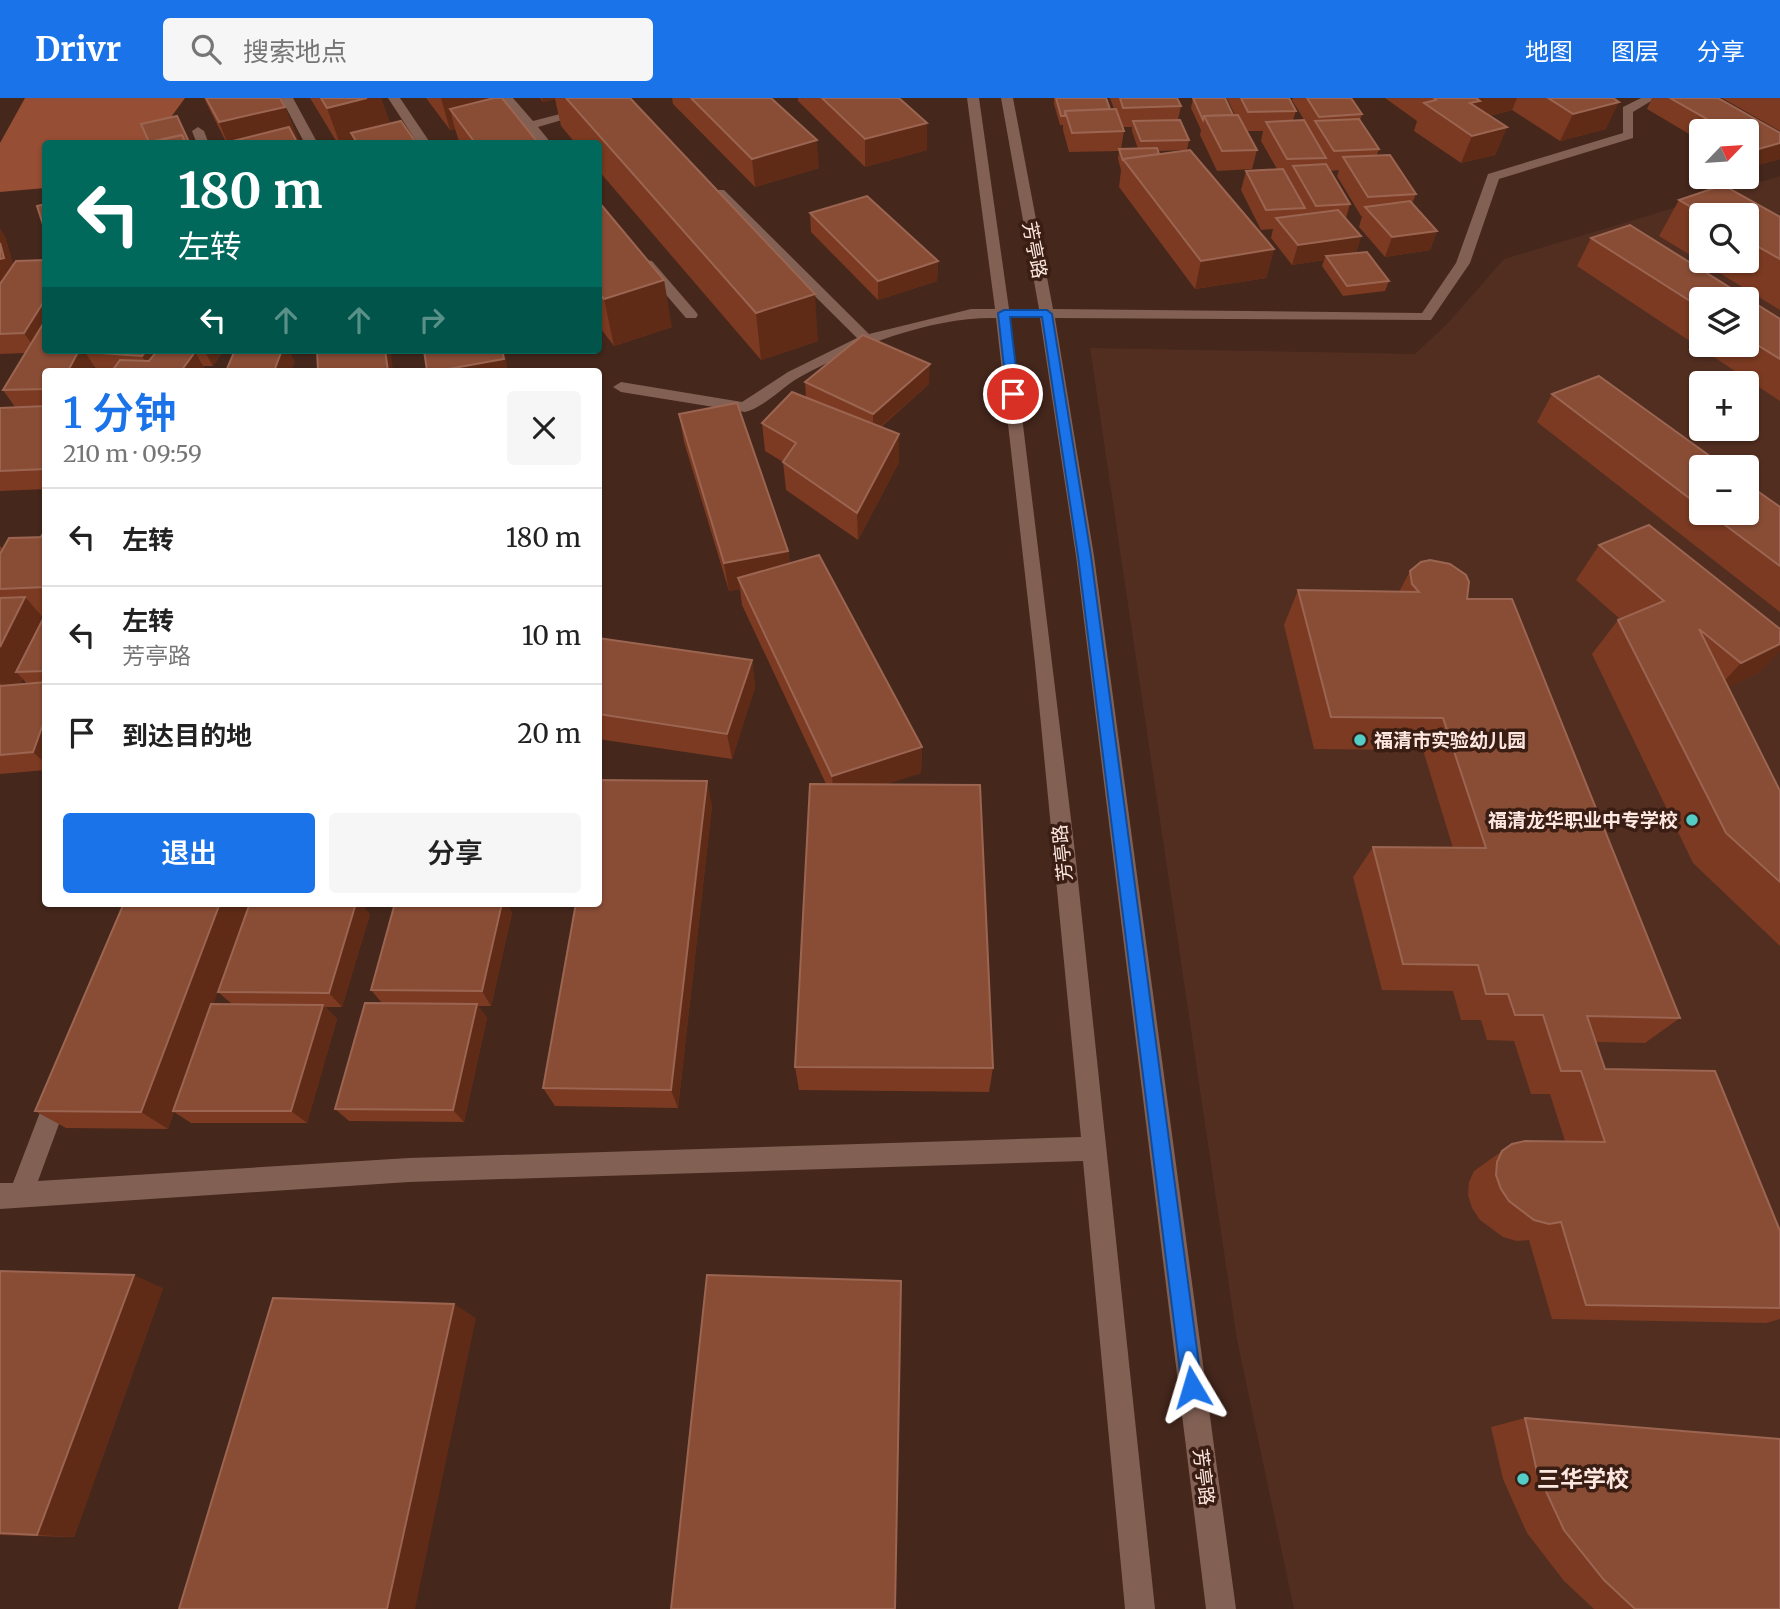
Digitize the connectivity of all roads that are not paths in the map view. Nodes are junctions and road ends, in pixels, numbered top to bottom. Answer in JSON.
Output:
{"nodes":[{"id":1,"x":287,"y":98,"type":"edge"},
{"id":2,"x":394,"y":98,"type":"edge"},
{"id":3,"x":507,"y":98,"type":"edge"},
{"id":4,"x":973,"y":98,"type":"edge"},
{"id":5,"x":1007,"y":98,"type":"edge"},
{"id":6,"x":1650,"y":98,"type":"edge"},
{"id":7,"x":602,"y":107,"type":"edge"},
{"id":8,"x":530,"y":125,"type":"junction"},
{"id":9,"x":310,"y":140,"type":"edge"},
{"id":10,"x":422,"y":140,"type":"edge"},
{"id":11,"x":473,"y":140,"type":"edge"},
{"id":12,"x":543,"y":140,"type":"edge"},
{"id":13,"x":712,"y":187,"type":"edge"},
{"id":14,"x":641,"y":256,"type":"edge"},
{"id":15,"x":1004,"y":313,"type":"junction"},
{"id":16,"x":1047,"y":314,"type":"junction"},
{"id":17,"x":691,"y":315,"type":"dead end"},
{"id":18,"x":866,"y":339,"type":"junction"},
{"id":19,"x":621,"y":387,"type":"dead end"},
{"id":20,"x":68,"y":1067,"type":"edge"},
{"id":21,"x":1093,"y":1149,"type":"junction"},
{"id":22,"x":11,"y":1195,"type":"edge"},
{"id":23,"x":1140,"y":1609,"type":"edge"},
{"id":24,"x":1221,"y":1609,"type":"edge"}],
"edges":[{"from":1,"to":9,"type":"street"},
{"from":2,"to":10,"type":"street"},
{"from":3,"to":8,"type":"street"},
{"from":4,"to":15,"type":"street","name":"芳亭路"},
{"from":5,"to":16,"type":"street","name":"芳亭路"},
{"from":6,"to":16,"type":"street"},
{"from":7,"to":8,"type":"street"},
{"from":8,"to":11,"type":"street"},
{"from":8,"to":12,"type":"street"},
{"from":13,"to":18,"type":"street"},
{"from":14,"to":17,"type":"street"},
{"from":15,"to":16,"type":"street"},
{"from":15,"to":18,"type":"street"},
{"from":15,"to":21,"type":"street","name":"芳亭路"},
{"from":16,"to":24,"type":"street","name":"芳亭路"},
{"from":18,"to":19,"type":"street"},
{"from":20,"to":22,"type":"street"},
{"from":21,"to":22,"type":"street"},
{"from":21,"to":23,"type":"street","name":"芳亭路"}]}
